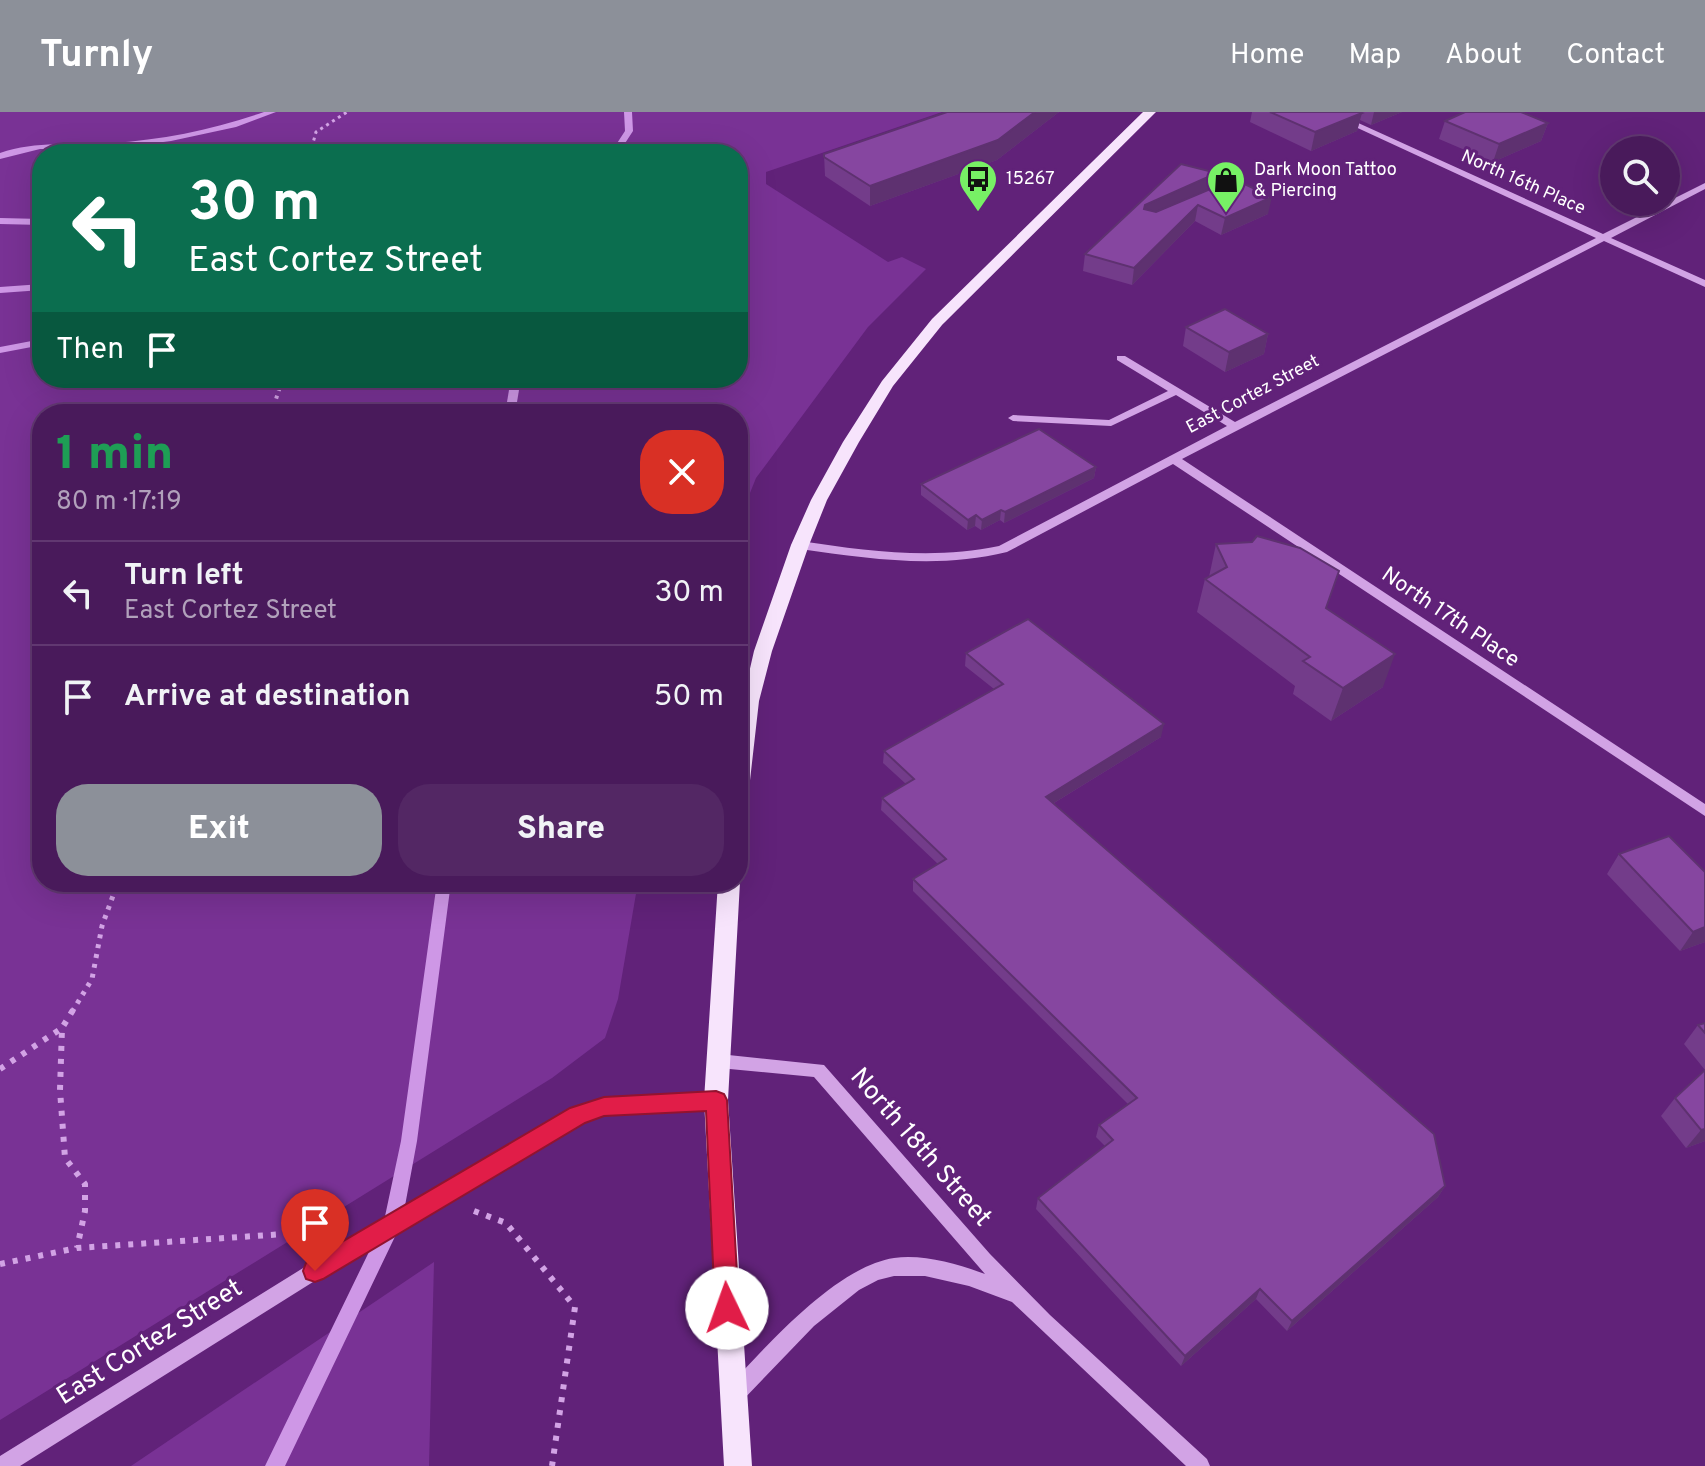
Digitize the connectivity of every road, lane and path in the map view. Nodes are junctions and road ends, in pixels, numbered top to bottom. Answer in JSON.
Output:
{"nodes":[{"id":1,"x":347,"y":112,"type":"edge"},
{"id":2,"x":1150,"y":112,"type":"edge"},
{"id":3,"x":1327,"y":112,"type":"edge"},
{"id":4,"x":312,"y":144,"type":"edge"},
{"id":5,"x":1705,"y":186,"type":"edge"},
{"id":6,"x":1604,"y":238,"type":"junction"},
{"id":7,"x":1705,"y":284,"type":"edge"},
{"id":8,"x":1121,"y":358,"type":"dead end"},
{"id":9,"x":1176,"y":391,"type":"junction"},
{"id":10,"x":1013,"y":418,"type":"dead end"},
{"id":11,"x":1236,"y":427,"type":"junction"},
{"id":12,"x":1174,"y":459,"type":"junction"},
{"id":13,"x":800,"y":545,"type":"junction"},
{"id":14,"x":748,"y":717,"type":"edge"},
{"id":15,"x":1705,"y":811,"type":"edge"},
{"id":16,"x":114,"y":892,"type":"edge"},
{"id":17,"x":728,"y":892,"type":"edge"},
{"id":18,"x":62,"y":1028,"type":"junction"},
{"id":19,"x":719,"y":1061,"type":"junction"},
{"id":20,"x":0,"y":1069,"type":"edge"},
{"id":21,"x":716,"y":1100,"type":"junction"},
{"id":22,"x":77,"y":1248,"type":"dead end"},
{"id":23,"x":1020,"y":1296,"type":"junction"},
{"id":24,"x":732,"y":1397,"type":"junction"},
{"id":25,"x":2,"y":1466,"type":"edge"},
{"id":26,"x":738,"y":1466,"type":"edge"},
{"id":27,"x":1200,"y":1466,"type":"edge"}],
"edges":[{"from":1,"to":4,"type":"path"},
{"from":2,"to":13,"type":"main road"},
{"from":3,"to":6,"type":"street","name":"North 16th Place"},
{"from":5,"to":6,"type":"street","name":"East Cortez Street"},
{"from":6,"to":7,"type":"street","name":"North 16th Place"},
{"from":6,"to":11,"type":"street","name":"East Cortez Street"},
{"from":8,"to":9,"type":"street"},
{"from":9,"to":10,"type":"street"},
{"from":9,"to":11,"type":"street"},
{"from":11,"to":12,"type":"street","name":"East Cortez Street"},
{"from":12,"to":13,"type":"street","name":"East Cortez Street"},
{"from":12,"to":15,"type":"street","name":"North 17th Place"},
{"from":13,"to":14,"type":"main road"},
{"from":16,"to":18,"type":"path"},
{"from":17,"to":19,"type":"main road"},
{"from":18,"to":20,"type":"path"},
{"from":18,"to":22,"type":"path"},
{"from":19,"to":21,"type":"main road"},
{"from":19,"to":23,"type":"street","name":"North 18th Street"},
{"from":21,"to":24,"type":"main road"},
{"from":21,"to":25,"type":"street","name":"East Cortez Street"},
{"from":23,"to":24,"type":"street","name":"North 18th Street"},
{"from":23,"to":27,"type":"street","name":"North 18th Street"},
{"from":24,"to":26,"type":"main road"}]}
